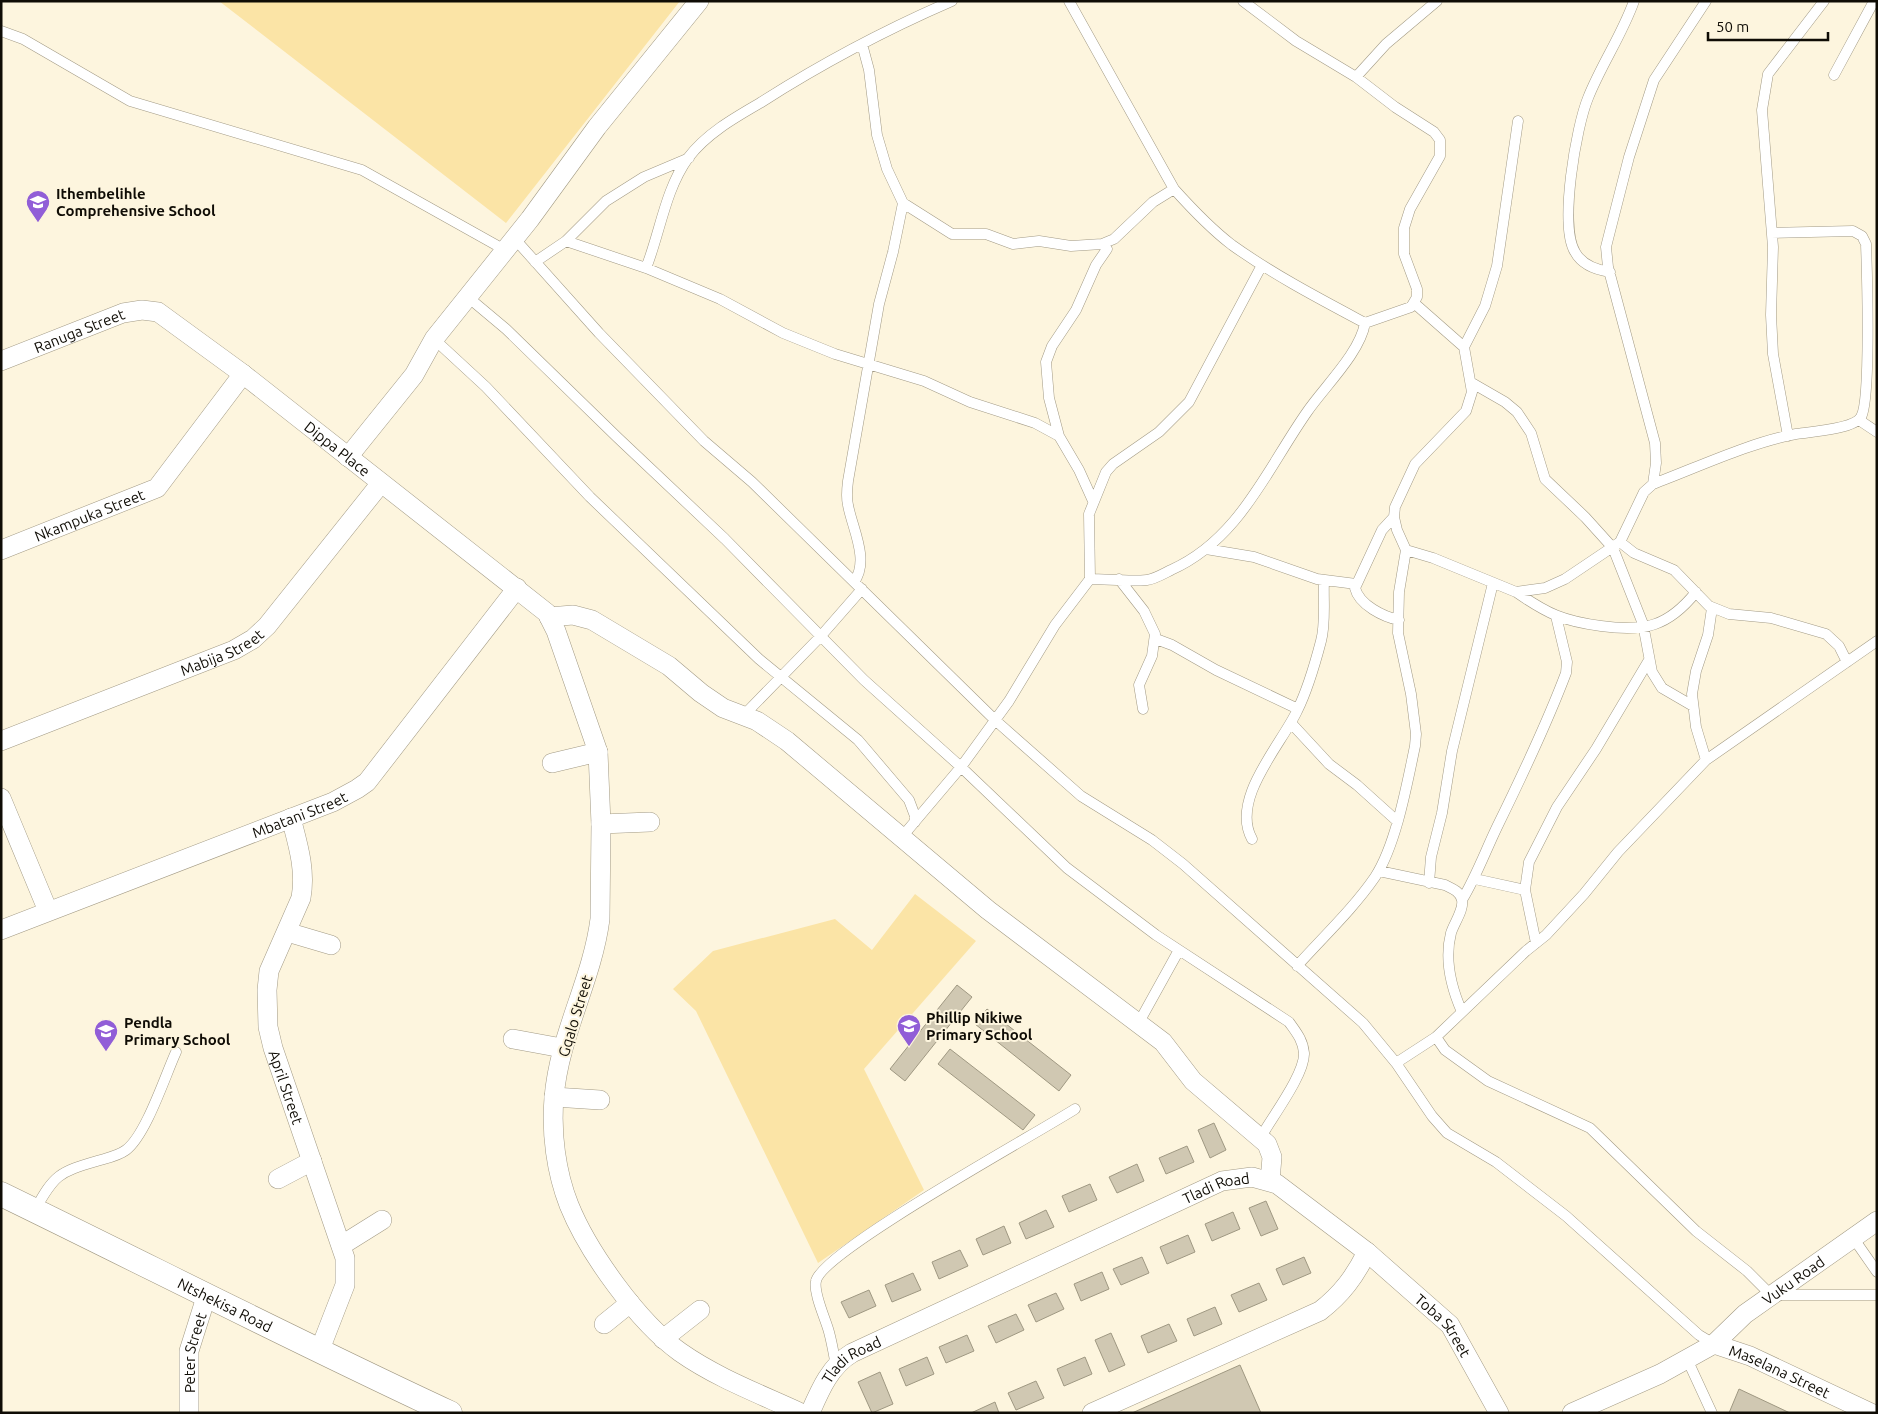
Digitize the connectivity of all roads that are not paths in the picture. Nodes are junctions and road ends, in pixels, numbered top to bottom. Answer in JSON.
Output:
{"nodes":[{"id":1,"x":699,"y":1,"type":"edge"},
{"id":2,"x":952,"y":1,"type":"edge"},
{"id":3,"x":1069,"y":1,"type":"edge"},
{"id":4,"x":1437,"y":1,"type":"edge"},
{"id":5,"x":1634,"y":1,"type":"edge"},
{"id":6,"x":1706,"y":1,"type":"edge"},
{"id":7,"x":1824,"y":1,"type":"edge"},
{"id":8,"x":1874,"y":1,"type":"edge"},
{"id":9,"x":1248,"y":3,"type":"edge"},
{"id":10,"x":1,"y":31,"type":"edge"},
{"id":11,"x":862,"y":44,"type":"junction"},
{"id":12,"x":1834,"y":74,"type":"dead end"},
{"id":13,"x":1356,"y":77,"type":"junction"},
{"id":14,"x":1518,"y":121,"type":"dead end"},
{"id":15,"x":689,"y":158,"type":"junction"},
{"id":16,"x":1174,"y":189,"type":"junction"},
{"id":17,"x":903,"y":203,"type":"junction"},
{"id":18,"x":1772,"y":233,"type":"junction"},
{"id":19,"x":566,"y":241,"type":"junction"},
{"id":20,"x":509,"y":244,"type":"junction"},
{"id":21,"x":1108,"y":249,"type":"dead end"},
{"id":22,"x":535,"y":262,"type":"junction"},
{"id":23,"x":1262,"y":265,"type":"junction"},
{"id":24,"x":646,"y":268,"type":"junction"},
{"id":25,"x":1610,"y":272,"type":"junction"},
{"id":26,"x":469,"y":298,"type":"junction"},
{"id":27,"x":1414,"y":303,"type":"junction"},
{"id":28,"x":158,"y":312,"type":"joint"},
{"id":29,"x":1365,"y":324,"type":"junction"},
{"id":30,"x":434,"y":339,"type":"junction"},
{"id":31,"x":1464,"y":347,"type":"junction"},
{"id":32,"x":1,"y":361,"type":"edge"},
{"id":33,"x":870,"y":364,"type":"junction"},
{"id":34,"x":243,"y":374,"type":"junction"},
{"id":35,"x":1472,"y":383,"type":"junction"},
{"id":36,"x":1860,"y":420,"type":"junction"},
{"id":37,"x":1877,"y":432,"type":"edge"},
{"id":38,"x":1059,"y":436,"type":"junction"},
{"id":39,"x":1788,"y":436,"type":"junction"},
{"id":40,"x":348,"y":457,"type":"junction"},
{"id":41,"x":381,"y":483,"type":"junction"},
{"id":42,"x":1653,"y":484,"type":"junction"},
{"id":43,"x":1093,"y":500,"type":"junction"},
{"id":44,"x":1394,"y":517,"type":"junction"},
{"id":45,"x":1617,"y":545,"type":"junction"},
{"id":46,"x":1206,"y":549,"type":"junction"},
{"id":47,"x":1,"y":550,"type":"edge"},
{"id":48,"x":1406,"y":550,"type":"junction"},
{"id":49,"x":1090,"y":579,"type":"junction"},
{"id":50,"x":1119,"y":579,"type":"junction"},
{"id":51,"x":1324,"y":580,"type":"junction"},
{"id":52,"x":1493,"y":583,"type":"junction"},
{"id":53,"x":1356,"y":584,"type":"junction"},
{"id":54,"x":858,"y":586,"type":"junction"},
{"id":55,"x":517,"y":588,"type":"junction"},
{"id":56,"x":1516,"y":592,"type":"junction"},
{"id":57,"x":1696,"y":592,"type":"junction"},
{"id":58,"x":1712,"y":608,"type":"junction"},
{"id":59,"x":1556,"y":616,"type":"junction"},
{"id":60,"x":549,"y":617,"type":"junction"},
{"id":61,"x":1400,"y":620,"type":"junction"},
{"id":62,"x":1644,"y":628,"type":"junction"},
{"id":63,"x":820,"y":637,"type":"junction"},
{"id":64,"x":1156,"y":639,"type":"junction"},
{"id":65,"x":1877,"y":641,"type":"edge"},
{"id":66,"x":1649,"y":660,"type":"junction"},
{"id":67,"x":1847,"y":662,"type":"junction"},
{"id":68,"x":779,"y":677,"type":"junction"},
{"id":69,"x":1693,"y":706,"type":"junction"},
{"id":70,"x":1143,"y":709,"type":"dead end"},
{"id":71,"x":1298,"y":709,"type":"junction"},
{"id":72,"x":744,"y":716,"type":"junction"},
{"id":73,"x":995,"y":720,"type":"junction"},
{"id":74,"x":1291,"y":723,"type":"junction"},
{"id":75,"x":1,"y":741,"type":"edge"},
{"id":76,"x":598,"y":752,"type":"junction"},
{"id":77,"x":1706,"y":760,"type":"junction"},
{"id":78,"x":552,"y":763,"type":"dead end"},
{"id":79,"x":961,"y":767,"type":"junction"},
{"id":80,"x":1,"y":798,"type":"edge"},
{"id":81,"x":291,"y":818,"type":"junction"},
{"id":82,"x":1397,"y":821,"type":"junction"},
{"id":83,"x":650,"y":822,"type":"dead end"},
{"id":84,"x":915,"y":822,"type":"junction"},
{"id":85,"x":602,"y":824,"type":"junction"},
{"id":86,"x":901,"y":838,"type":"junction"},
{"id":87,"x":1252,"y":839,"type":"dead end"},
{"id":88,"x":1379,"y":871,"type":"junction"},
{"id":89,"x":1475,"y":879,"type":"junction"},
{"id":90,"x":1429,"y":883,"type":"junction"},
{"id":91,"x":1525,"y":890,"type":"junction"},
{"id":92,"x":1462,"y":900,"type":"junction"},
{"id":93,"x":48,"y":911,"type":"junction"},
{"id":94,"x":1,"y":930,"type":"edge"},
{"id":95,"x":287,"y":932,"type":"junction"},
{"id":96,"x":1536,"y":943,"type":"junction"},
{"id":97,"x":330,"y":945,"type":"dead end"},
{"id":98,"x":1179,"y":950,"type":"junction"},
{"id":99,"x":1297,"y":966,"type":"junction"},
{"id":100,"x":1462,"y":1012,"type":"junction"},
{"id":101,"x":1138,"y":1024,"type":"junction"},
{"id":102,"x":1436,"y":1037,"type":"junction"},
{"id":103,"x":514,"y":1039,"type":"dead end"},
{"id":104,"x":562,"y":1048,"type":"junction"},
{"id":105,"x":176,"y":1052,"type":"dead end"},
{"id":106,"x":1396,"y":1062,"type":"junction"},
{"id":107,"x":554,"y":1098,"type":"junction"},
{"id":108,"x":600,"y":1100,"type":"dead end"},
{"id":109,"x":1075,"y":1109,"type":"dead end"},
{"id":110,"x":1261,"y":1136,"type":"junction"},
{"id":111,"x":312,"y":1162,"type":"junction"},
{"id":112,"x":278,"y":1179,"type":"dead end"},
{"id":113,"x":1270,"y":1180,"type":"junction"},
{"id":114,"x":1,"y":1194,"type":"edge"},
{"id":115,"x":35,"y":1210,"type":"junction"},
{"id":116,"x":382,"y":1220,"type":"dead end"},
{"id":117,"x":1877,"y":1221,"type":"edge"},
{"id":118,"x":1854,"y":1239,"type":"junction"},
{"id":119,"x":342,"y":1246,"type":"junction"},
{"id":120,"x":1368,"y":1252,"type":"junction"},
{"id":121,"x":1877,"y":1272,"type":"edge"},
{"id":122,"x":207,"y":1294,"type":"junction"},
{"id":123,"x":1771,"y":1295,"type":"junction"},
{"id":124,"x":1877,"y":1295,"type":"edge"},
{"id":125,"x":630,"y":1303,"type":"junction"},
{"id":126,"x":700,"y":1310,"type":"dead end"},
{"id":127,"x":604,"y":1324,"type":"dead end"},
{"id":128,"x":664,"y":1339,"type":"junction"},
{"id":129,"x":1714,"y":1344,"type":"junction"},
{"id":130,"x":318,"y":1352,"type":"junction"},
{"id":131,"x":1687,"y":1359,"type":"junction"},
{"id":132,"x":836,"y":1366,"type":"junction"},
{"id":133,"x":188,"y":1413,"type":"edge"},
{"id":134,"x":450,"y":1413,"type":"edge"},
{"id":135,"x":801,"y":1413,"type":"edge"},
{"id":136,"x":810,"y":1413,"type":"edge"},
{"id":137,"x":1092,"y":1413,"type":"edge"},
{"id":138,"x":1499,"y":1413,"type":"edge"},
{"id":139,"x":1572,"y":1413,"type":"edge"},
{"id":140,"x":1712,"y":1413,"type":"edge"},
{"id":141,"x":1871,"y":1413,"type":"edge"}],
"edges":[{"from":1,"to":20,"type":"street"},
{"from":2,"to":11,"type":"lane"},
{"from":3,"to":16,"type":"lane"},
{"from":4,"to":13,"type":"lane"},
{"from":5,"to":25,"type":"lane"},
{"from":6,"to":25,"type":"lane"},
{"from":7,"to":18,"type":"lane"},
{"from":8,"to":12,"type":"lane"},
{"from":9,"to":13,"type":"lane"},
{"from":10,"to":20,"type":"lane"},
{"from":11,"to":15,"type":"lane"},
{"from":11,"to":17,"type":"lane"},
{"from":13,"to":27,"type":"lane"},
{"from":14,"to":31,"type":"lane"},
{"from":15,"to":19,"type":"lane"},
{"from":15,"to":24,"type":"lane"},
{"from":16,"to":17,"type":"lane"},
{"from":16,"to":23,"type":"lane"},
{"from":17,"to":33,"type":"lane"},
{"from":18,"to":36,"type":"lane"},
{"from":18,"to":39,"type":"lane"},
{"from":19,"to":22,"type":"lane"},
{"from":19,"to":24,"type":"lane"},
{"from":20,"to":22,"type":"lane"},
{"from":20,"to":26,"type":"street"},
{"from":21,"to":38,"type":"lane"},
{"from":22,"to":54,"type":"lane"},
{"from":23,"to":29,"type":"lane"},
{"from":23,"to":43,"type":"lane"},
{"from":24,"to":33,"type":"lane"},
{"from":25,"to":42,"type":"lane"},
{"from":26,"to":30,"type":"street"},
{"from":26,"to":63,"type":"lane"},
{"from":27,"to":29,"type":"lane"},
{"from":27,"to":31,"type":"lane"},
{"from":28,"to":32,"type":"street","name":"Ranuga Street"},
{"from":28,"to":34,"type":"street","name":"Dippa Place"},
{"from":29,"to":46,"type":"lane"},
{"from":30,"to":40,"type":"street"},
{"from":30,"to":68,"type":"lane"},
{"from":31,"to":35,"type":"lane"},
{"from":33,"to":38,"type":"lane"},
{"from":33,"to":54,"type":"lane"},
{"from":34,"to":40,"type":"street","name":"Dippa Place"},
{"from":34,"to":47,"type":"street","name":"Nkampuka Street"},
{"from":35,"to":44,"type":"lane"},
{"from":35,"to":45,"type":"lane"},
{"from":36,"to":37,"type":"lane"},
{"from":36,"to":39,"type":"lane"},
{"from":38,"to":43,"type":"lane"},
{"from":39,"to":42,"type":"lane"},
{"from":40,"to":41,"type":"street","name":"Dippa Place"},
{"from":41,"to":55,"type":"street","name":"Dippa Place"},
{"from":41,"to":75,"type":"street","name":"Mabija Street"},
{"from":42,"to":45,"type":"lane"},
{"from":43,"to":49,"type":"lane"},
{"from":44,"to":48,"type":"lane"},
{"from":44,"to":53,"type":"lane"},
{"from":45,"to":56,"type":"lane"},
{"from":45,"to":57,"type":"lane"},
{"from":45,"to":62,"type":"lane"},
{"from":46,"to":50,"type":"lane"},
{"from":46,"to":51,"type":"lane"},
{"from":48,"to":52,"type":"lane"},
{"from":48,"to":61,"type":"lane"},
{"from":49,"to":50,"type":"lane"},
{"from":49,"to":73,"type":"lane"},
{"from":50,"to":64,"type":"lane"},
{"from":51,"to":53,"type":"lane"},
{"from":51,"to":71,"type":"lane"},
{"from":52,"to":56,"type":"lane"},
{"from":52,"to":90,"type":"lane"},
{"from":53,"to":61,"type":"lane"},
{"from":54,"to":63,"type":"lane"},
{"from":54,"to":73,"type":"lane"},
{"from":55,"to":60,"type":"street","name":"Gqalo Street"},
{"from":55,"to":81,"type":"street","name":"Mbatani Street"},
{"from":56,"to":59,"type":"lane"},
{"from":57,"to":58,"type":"lane"},
{"from":57,"to":62,"type":"lane"},
{"from":58,"to":67,"type":"lane"},
{"from":58,"to":69,"type":"lane"},
{"from":59,"to":62,"type":"lane"},
{"from":59,"to":89,"type":"lane"},
{"from":60,"to":72,"type":"street"},
{"from":60,"to":76,"type":"street","name":"Gqalo Street"},
{"from":61,"to":82,"type":"lane"},
{"from":62,"to":66,"type":"lane"},
{"from":63,"to":68,"type":"lane"},
{"from":63,"to":79,"type":"lane"},
{"from":64,"to":70,"type":"lane"},
{"from":64,"to":71,"type":"lane"},
{"from":65,"to":67,"type":"lane"},
{"from":66,"to":69,"type":"lane"},
{"from":66,"to":91,"type":"lane"},
{"from":67,"to":77,"type":"lane"},
{"from":68,"to":72,"type":"lane"},
{"from":68,"to":84,"type":"lane"},
{"from":69,"to":77,"type":"lane"},
{"from":71,"to":74,"type":"lane"},
{"from":72,"to":86,"type":"street"},
{"from":73,"to":79,"type":"lane"},
{"from":73,"to":99,"type":"lane"},
{"from":74,"to":82,"type":"lane"},
{"from":74,"to":87,"type":"lane"},
{"from":76,"to":78,"type":"street"},
{"from":76,"to":85,"type":"street","name":"Gqalo Street"},
{"from":77,"to":96,"type":"lane"},
{"from":79,"to":84,"type":"lane"},
{"from":79,"to":98,"type":"lane"},
{"from":80,"to":93,"type":"street"},
{"from":81,"to":93,"type":"street","name":"Mbatani Street"},
{"from":81,"to":95,"type":"street","name":"April Street"},
{"from":82,"to":88,"type":"lane"},
{"from":83,"to":85,"type":"street"},
{"from":84,"to":86,"type":"lane"},
{"from":85,"to":104,"type":"street","name":"Gqalo Street"},
{"from":86,"to":101,"type":"street"},
{"from":88,"to":90,"type":"lane"},
{"from":88,"to":99,"type":"lane"},
{"from":89,"to":91,"type":"lane"},
{"from":89,"to":92,"type":"lane"},
{"from":90,"to":92,"type":"lane"},
{"from":91,"to":96,"type":"lane"},
{"from":92,"to":100,"type":"lane"},
{"from":93,"to":94,"type":"street","name":"Mbatani Street"},
{"from":95,"to":97,"type":"street"},
{"from":95,"to":111,"type":"street","name":"April Street"},
{"from":96,"to":100,"type":"lane"},
{"from":98,"to":101,"type":"lane"},
{"from":98,"to":110,"type":"lane"},
{"from":99,"to":106,"type":"lane"},
{"from":100,"to":102,"type":"lane"},
{"from":101,"to":110,"type":"street"},
{"from":102,"to":106,"type":"lane"},
{"from":102,"to":123,"type":"lane"},
{"from":103,"to":104,"type":"street"},
{"from":104,"to":107,"type":"street","name":"Gqalo Street"},
{"from":105,"to":115,"type":"lane"},
{"from":106,"to":129,"type":"lane"},
{"from":107,"to":108,"type":"street"},
{"from":107,"to":125,"type":"street","name":"Gqalo Street"},
{"from":109,"to":132,"type":"lane"},
{"from":110,"to":113,"type":"street"},
{"from":111,"to":112,"type":"street"},
{"from":111,"to":119,"type":"street","name":"April Street"},
{"from":113,"to":120,"type":"street","name":"Tladi Road"},
{"from":113,"to":132,"type":"street","name":"Tladi Road"},
{"from":114,"to":115,"type":"street","name":"Ntshekisa Road"},
{"from":115,"to":122,"type":"street","name":"Ntshekisa Road"},
{"from":116,"to":119,"type":"street"},
{"from":117,"to":118,"type":"street","name":"Vuku Road"},
{"from":118,"to":121,"type":"lane"},
{"from":118,"to":123,"type":"street","name":"Vuku Road"},
{"from":119,"to":130,"type":"street","name":"April Street"},
{"from":120,"to":137,"type":"street"},
{"from":120,"to":138,"type":"street","name":"Toba Street"},
{"from":122,"to":130,"type":"street","name":"Ntshekisa Road"},
{"from":122,"to":133,"type":"street","name":"Peter Street"},
{"from":123,"to":124,"type":"lane"},
{"from":123,"to":129,"type":"street","name":"Vuku Road"},
{"from":125,"to":127,"type":"street"},
{"from":125,"to":128,"type":"street","name":"Gqalo Street"},
{"from":126,"to":128,"type":"street"},
{"from":128,"to":135,"type":"street","name":"Gqalo Street"},
{"from":129,"to":131,"type":"street","name":"Vuku Road"},
{"from":129,"to":141,"type":"street","name":"Maselana Street"},
{"from":130,"to":134,"type":"street","name":"Ntshekisa Road"},
{"from":131,"to":139,"type":"street","name":"Vuku Road"},
{"from":131,"to":140,"type":"lane"},
{"from":132,"to":136,"type":"street","name":"Tladi Road"}]}
